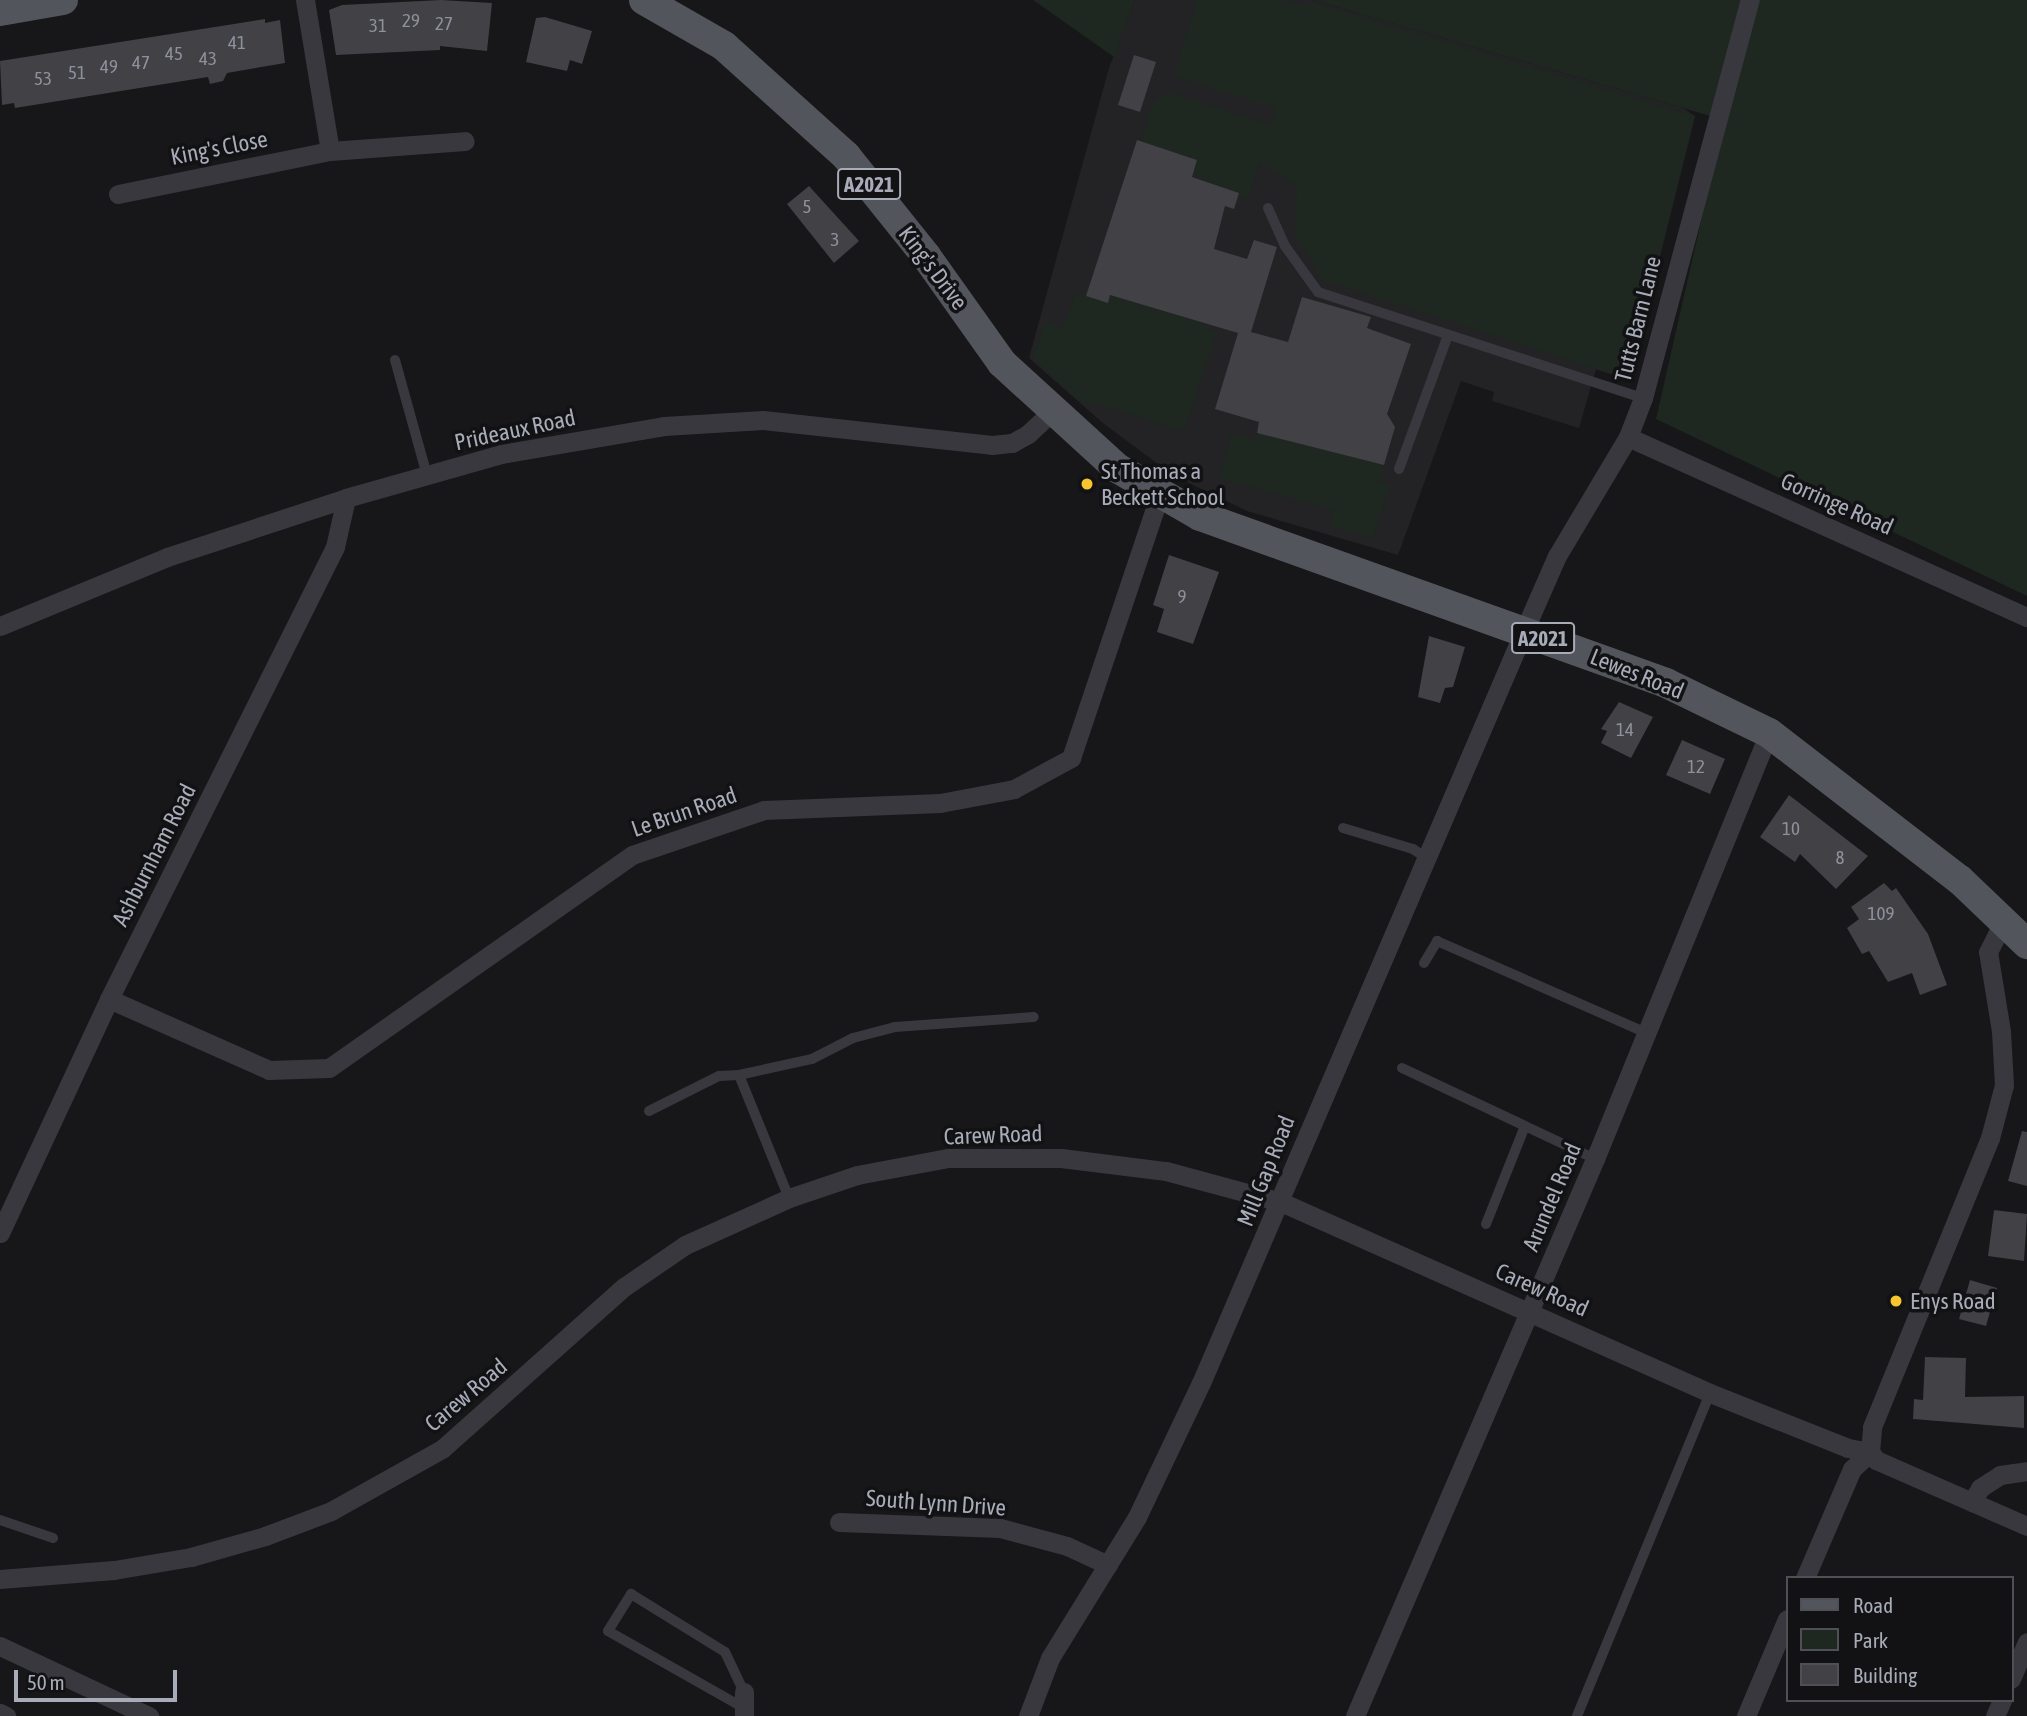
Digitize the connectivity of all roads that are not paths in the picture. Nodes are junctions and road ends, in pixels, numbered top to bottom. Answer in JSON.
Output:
{"nodes":[{"id":1,"x":63,"y":0,"type":"edge"},
{"id":2,"x":305,"y":0,"type":"edge"},
{"id":3,"x":644,"y":0,"type":"edge"},
{"id":4,"x":1750,"y":0,"type":"edge"},
{"id":5,"x":0,"y":11,"type":"edge"},
{"id":6,"x":465,"y":141,"type":"dead end"},
{"id":7,"x":330,"y":151,"type":"junction"},
{"id":8,"x":118,"y":194,"type":"dead end"},
{"id":9,"x":1268,"y":208,"type":"dead end"},
{"id":10,"x":1448,"y":335,"type":"junction"},
{"id":11,"x":395,"y":360,"type":"dead end"},
{"id":12,"x":1643,"y":398,"type":"junction"},
{"id":13,"x":1053,"y":411,"type":"junction"},
{"id":14,"x":1628,"y":437,"type":"junction"},
{"id":15,"x":1399,"y":469,"type":"dead end"},
{"id":16,"x":427,"y":475,"type":"junction"},
{"id":17,"x":1159,"y":496,"type":"junction"},
{"id":18,"x":346,"y":498,"type":"junction"},
{"id":19,"x":2027,"y":617,"type":"edge"},
{"id":20,"x":0,"y":626,"type":"edge"},
{"id":21,"x":1524,"y":631,"type":"junction"},
{"id":22,"x":1769,"y":733,"type":"junction"},
{"id":23,"x":1343,"y":828,"type":"dead end"},
{"id":24,"x":1428,"y":859,"type":"junction"},
{"id":25,"x":2004,"y":920,"type":"junction"},
{"id":26,"x":2027,"y":944,"type":"edge"},
{"id":27,"x":1424,"y":963,"type":"dead end"},
{"id":28,"x":109,"y":999,"type":"junction"},
{"id":29,"x":1034,"y":1017,"type":"dead end"},
{"id":30,"x":1644,"y":1032,"type":"junction"},
{"id":31,"x":1402,"y":1068,"type":"dead end"},
{"id":32,"x":739,"y":1075,"type":"junction"},
{"id":33,"x":649,"y":1111,"type":"dead end"},
{"id":34,"x":1525,"y":1126,"type":"junction"},
{"id":35,"x":1595,"y":1159,"type":"junction"},
{"id":36,"x":789,"y":1198,"type":"junction"},
{"id":37,"x":1281,"y":1202,"type":"junction"},
{"id":38,"x":1486,"y":1224,"type":"dead end"},
{"id":39,"x":0,"y":1233,"type":"edge"},
{"id":40,"x":1530,"y":1311,"type":"junction"},
{"id":41,"x":1710,"y":1394,"type":"junction"},
{"id":42,"x":1870,"y":1452,"type":"junction"},
{"id":43,"x":2027,"y":1471,"type":"edge"},
{"id":44,"x":1972,"y":1502,"type":"junction"},
{"id":45,"x":0,"y":1520,"type":"edge"},
{"id":46,"x":839,"y":1521,"type":"dead end"},
{"id":47,"x":2027,"y":1526,"type":"edge"},
{"id":48,"x":53,"y":1538,"type":"dead end"},
{"id":49,"x":1108,"y":1565,"type":"junction"},
{"id":50,"x":1806,"y":1576,"type":"edge"},
{"id":51,"x":0,"y":1579,"type":"edge"},
{"id":52,"x":1786,"y":1621,"type":"edge"},
{"id":53,"x":2027,"y":1642,"type":"edge"},
{"id":54,"x":0,"y":1646,"type":"edge"},
{"id":55,"x":2013,"y":1674,"type":"edge"},
{"id":56,"x":744,"y":1705,"type":"edge"},
{"id":57,"x":115,"y":1709,"type":"edge"},
{"id":58,"x":0,"y":1713,"type":"edge"},
{"id":59,"x":6,"y":1716,"type":"edge"},
{"id":60,"x":149,"y":1716,"type":"edge"},
{"id":61,"x":1028,"y":1716,"type":"edge"},
{"id":62,"x":1355,"y":1716,"type":"edge"},
{"id":63,"x":1577,"y":1716,"type":"edge"},
{"id":64,"x":1746,"y":1716,"type":"edge"}],
"edges":[{"from":1,"to":5,"type":"main road"},
{"from":2,"to":7,"type":"street"},
{"from":3,"to":13,"type":"main road","name":"King's Drive","number":"A2021"},
{"from":4,"to":12,"type":"street","name":"Tutts Barn Lane"},
{"from":6,"to":7,"type":"street","name":"King's Close"},
{"from":7,"to":8,"type":"street","name":"King's Close"},
{"from":9,"to":10,"type":"lane"},
{"from":10,"to":12,"type":"lane"},
{"from":10,"to":15,"type":"lane"},
{"from":11,"to":16,"type":"lane"},
{"from":12,"to":14,"type":"street","name":"Tutts Barn Lane"},
{"from":13,"to":16,"type":"street","name":"Prideaux Road"},
{"from":13,"to":17,"type":"main road","name":"Lewes Road","number":"A2021"},
{"from":14,"to":19,"type":"street","name":"Gorringe Road"},
{"from":14,"to":21,"type":"street","name":"Tutts Barn Lane"},
{"from":16,"to":18,"type":"street","name":"Prideaux Road"},
{"from":17,"to":21,"type":"main road","name":"Lewes Road","number":"A2021"},
{"from":17,"to":28,"type":"street","name":"Le Brun Road"},
{"from":18,"to":20,"type":"street","name":"Prideaux Road"},
{"from":18,"to":28,"type":"street","name":"Ashburnham Road"},
{"from":21,"to":22,"type":"main road","name":"Lewes Road","number":"A2021"},
{"from":21,"to":24,"type":"street","name":"Mill Gap Road"},
{"from":22,"to":25,"type":"main road","name":"Lewes Road","number":"A2021"},
{"from":22,"to":30,"type":"street","name":"Arundel Road"},
{"from":23,"to":24,"type":"lane"},
{"from":24,"to":37,"type":"street","name":"Mill Gap Road"},
{"from":25,"to":26,"type":"main road","name":"Lewes Road","number":"A2021"},
{"from":25,"to":42,"type":"street"},
{"from":27,"to":30,"type":"lane"},
{"from":28,"to":39,"type":"street","name":"Ashburnham Road"},
{"from":29,"to":32,"type":"lane"},
{"from":30,"to":35,"type":"street","name":"Arundel Road"},
{"from":31,"to":34,"type":"lane"},
{"from":32,"to":33,"type":"lane"},
{"from":32,"to":36,"type":"lane"},
{"from":34,"to":35,"type":"lane"},
{"from":34,"to":38,"type":"lane"},
{"from":35,"to":40,"type":"street","name":"Arundel Road"},
{"from":36,"to":37,"type":"street","name":"Carew Road"},
{"from":36,"to":51,"type":"street","name":"Carew Road"},
{"from":37,"to":40,"type":"street","name":"Carew Road"},
{"from":37,"to":49,"type":"street","name":"Mill Gap Road"},
{"from":40,"to":41,"type":"street","name":"Carew Road"},
{"from":40,"to":62,"type":"street","name":"Arundel Road"},
{"from":41,"to":42,"type":"street","name":"Carew Road"},
{"from":41,"to":63,"type":"lane"},
{"from":42,"to":44,"type":"street","name":"Carew Road"},
{"from":42,"to":50,"type":"street"},
{"from":43,"to":44,"type":"street"},
{"from":44,"to":47,"type":"street","name":"Carew Road"},
{"from":45,"to":48,"type":"lane"},
{"from":46,"to":49,"type":"street","name":"South Lynn Drive"},
{"from":49,"to":61,"type":"street","name":"Mill Gap Road"},
{"from":52,"to":64,"type":"street"},
{"from":53,"to":55,"type":"street"},
{"from":54,"to":57,"type":"street"},
{"from":56,"to":56,"type":"lane"},
{"from":57,"to":60,"type":"street"},
{"from":58,"to":59,"type":"street"}]}
